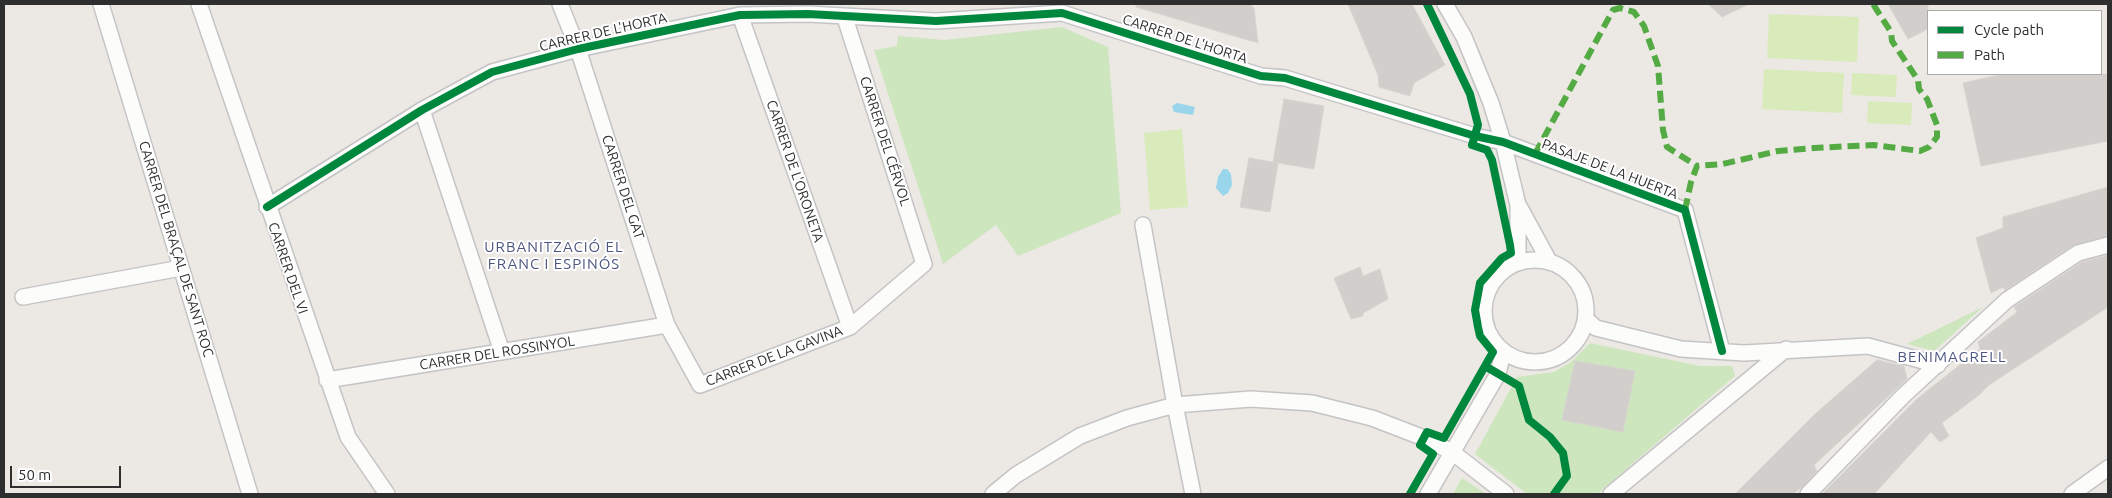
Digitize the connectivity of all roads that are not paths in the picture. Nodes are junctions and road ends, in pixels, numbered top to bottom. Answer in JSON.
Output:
{"nodes":[{"id":1,"x":101,"y":4,"type":"edge"},
{"id":2,"x":199,"y":4,"type":"edge"},
{"id":3,"x":560,"y":4,"type":"edge"},
{"id":4,"x":1445,"y":4,"type":"edge"},
{"id":5,"x":1062,"y":9,"type":"edge"},
{"id":6,"x":740,"y":16,"type":"junction"},
{"id":7,"x":845,"y":18,"type":"junction"},
{"id":8,"x":578,"y":49,"type":"junction"},
{"id":9,"x":422,"y":110,"type":"junction"},
{"id":10,"x":1503,"y":142,"type":"junction"},
{"id":11,"x":1518,"y":205,"type":"junction"},
{"id":12,"x":267,"y":207,"type":"junction"},
{"id":13,"x":1143,"y":225,"type":"dead end"},
{"id":14,"x":2108,"y":245,"type":"edge"},
{"id":15,"x":1550,"y":261,"type":"junction"},
{"id":16,"x":1518,"y":262,"type":"junction"},
{"id":17,"x":924,"y":264,"type":"joint"},
{"id":18,"x":181,"y":268,"type":"junction"},
{"id":19,"x":23,"y":297,"type":"dead end"},
{"id":20,"x":667,"y":325,"type":"junction"},
{"id":21,"x":850,"y":327,"type":"junction"},
{"id":22,"x":1588,"y":327,"type":"junction"},
{"id":23,"x":1786,"y":349,"type":"junction"},
{"id":24,"x":1722,"y":351,"type":"junction"},
{"id":25,"x":502,"y":352,"type":"junction"},
{"id":26,"x":1510,"y":356,"type":"junction"},
{"id":27,"x":1938,"y":365,"type":"junction"},
{"id":28,"x":328,"y":380,"type":"junction"},
{"id":29,"x":1174,"y":405,"type":"junction"},
{"id":30,"x":1452,"y":452,"type":"junction"},
{"id":31,"x":2108,"y":468,"type":"edge"},
{"id":32,"x":250,"y":494,"type":"edge"},
{"id":33,"x":387,"y":494,"type":"edge"},
{"id":34,"x":993,"y":494,"type":"edge"},
{"id":35,"x":1193,"y":494,"type":"edge"},
{"id":36,"x":1428,"y":494,"type":"edge"},
{"id":37,"x":1506,"y":494,"type":"edge"},
{"id":38,"x":1611,"y":494,"type":"edge"},
{"id":39,"x":1808,"y":494,"type":"edge"},
{"id":40,"x":2072,"y":494,"type":"edge"}],
"edges":[{"from":1,"to":18,"type":"street","name":"CARRER DEL BRAÇAL DE SANT ROC"},
{"from":2,"to":12,"type":"street","name":"CARRER DEL VI"},
{"from":3,"to":8,"type":"street","name":"CARRER DEL GAT"},
{"from":4,"to":10,"type":"street"},
{"from":5,"to":7,"type":"street","name":"CARRER DE L'HORTA"},
{"from":5,"to":10,"type":"street","name":"CARRER DE L'HORTA"},
{"from":6,"to":7,"type":"street","name":"CARRER DE L'HORTA"},
{"from":6,"to":8,"type":"street","name":"CARRER DE L'HORTA"},
{"from":6,"to":21,"type":"street","name":"CARRER DE L'ORONETA"},
{"from":7,"to":17,"type":"street","name":"CARRER DEL CÉRVOL"},
{"from":8,"to":9,"type":"street","name":"CARRER DE L'HORTA"},
{"from":8,"to":20,"type":"street","name":"CARRER DEL GAT"},
{"from":9,"to":12,"type":"street","name":"CARRER DE L'HORTA"},
{"from":9,"to":25,"type":"street"},
{"from":10,"to":11,"type":"street"},
{"from":10,"to":24,"type":"street","name":"PASAJE DE LA HUERTA"},
{"from":11,"to":15,"type":"street"},
{"from":11,"to":16,"type":"street"},
{"from":12,"to":28,"type":"street","name":"CARRER DEL VI"},
{"from":13,"to":29,"type":"street"},
{"from":14,"to":27,"type":"street"},
{"from":15,"to":16,"type":"street"},
{"from":15,"to":22,"type":"street"},
{"from":16,"to":26,"type":"street"},
{"from":17,"to":21,"type":"street","name":"CARRER DE LA GAVINA"},
{"from":18,"to":19,"type":"street"},
{"from":18,"to":32,"type":"street","name":"CARRER DEL BRAÇAL DE SANT ROC"},
{"from":20,"to":21,"type":"street","name":"CARRER DE LA GAVINA"},
{"from":20,"to":25,"type":"street","name":"CARRER DEL ROSSINYOL"},
{"from":22,"to":24,"type":"street"},
{"from":22,"to":26,"type":"street"},
{"from":23,"to":24,"type":"street"},
{"from":23,"to":27,"type":"street"},
{"from":23,"to":38,"type":"street"},
{"from":25,"to":28,"type":"street","name":"CARRER DEL ROSSINYOL"},
{"from":26,"to":30,"type":"street"},
{"from":27,"to":39,"type":"street"},
{"from":28,"to":33,"type":"street","name":"CARRER DEL VI"},
{"from":29,"to":30,"type":"street"},
{"from":29,"to":34,"type":"street"},
{"from":29,"to":35,"type":"street"},
{"from":30,"to":36,"type":"street"},
{"from":30,"to":37,"type":"street"},
{"from":31,"to":40,"type":"street"}]}
